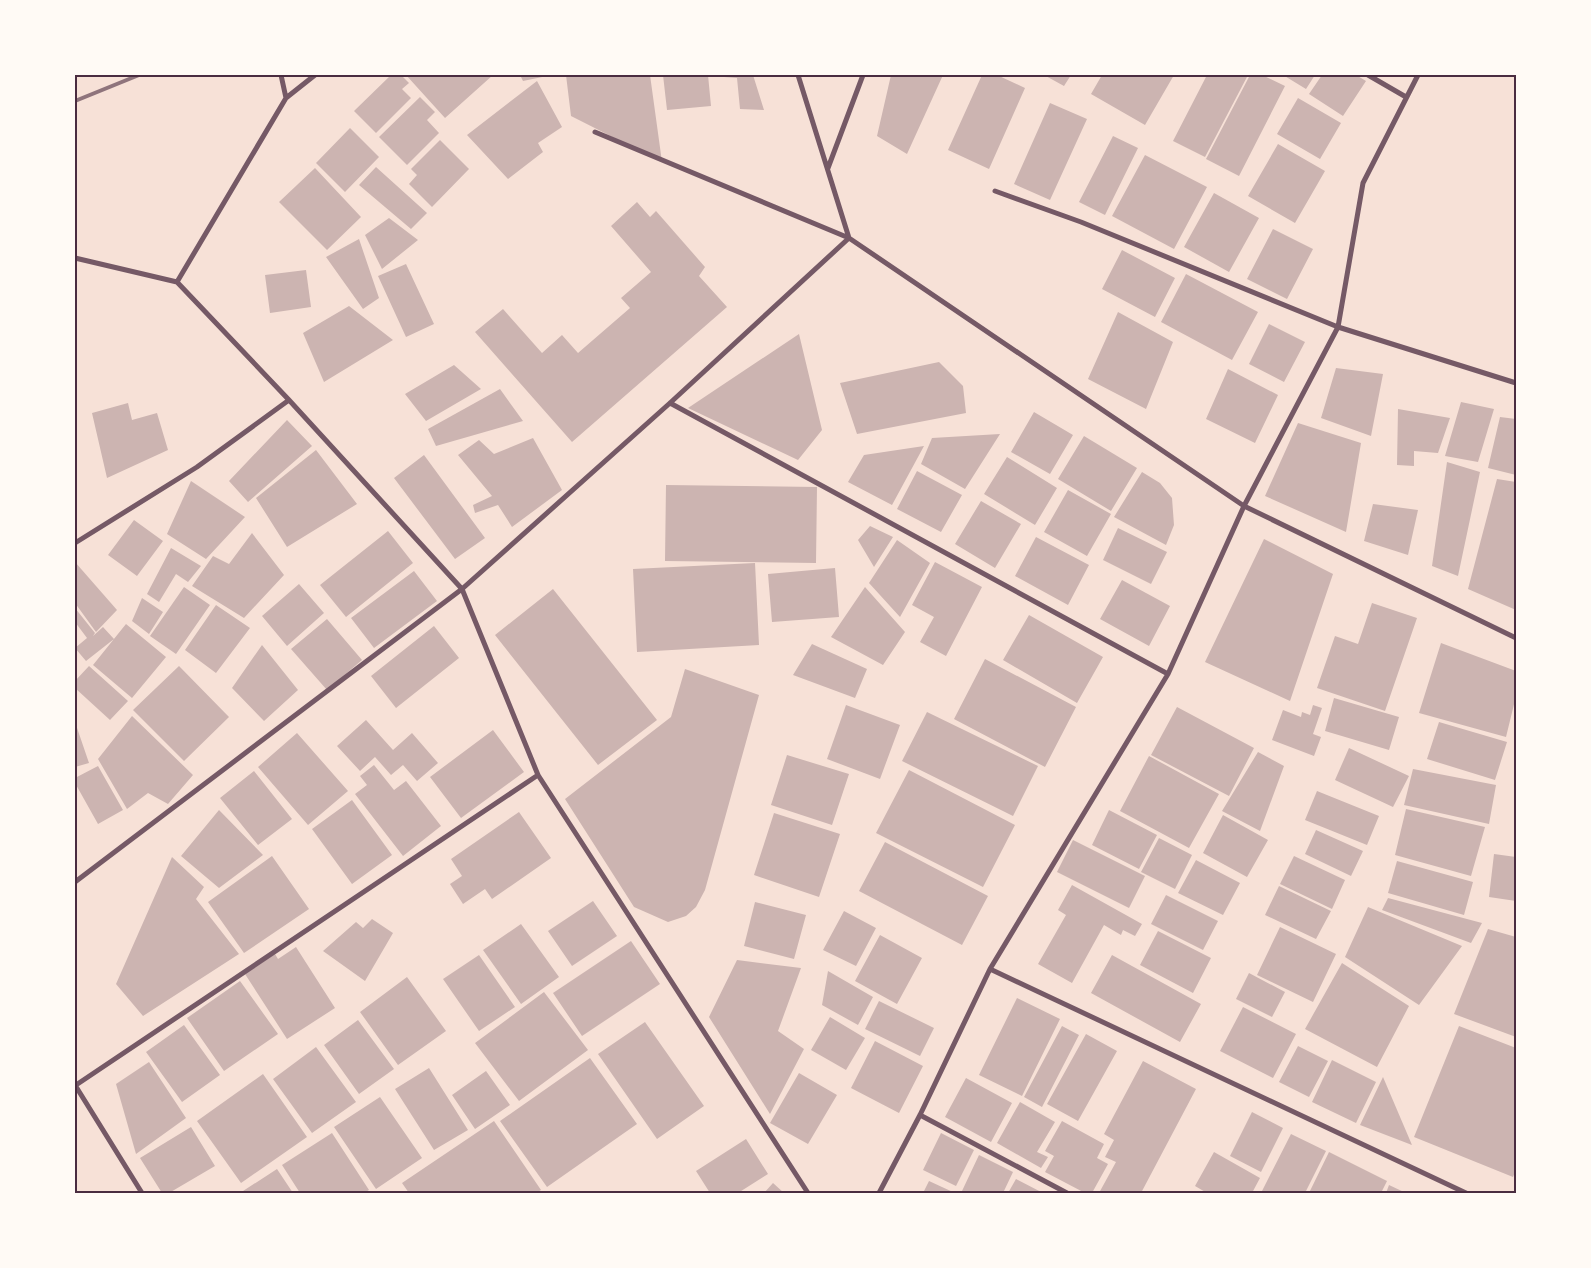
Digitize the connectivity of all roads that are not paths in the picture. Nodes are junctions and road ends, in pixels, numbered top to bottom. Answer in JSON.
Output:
{"nodes":[{"id":1,"x":281,"y":75,"type":"edge"},
{"id":2,"x":315,"y":75,"type":"edge"},
{"id":3,"x":798,"y":75,"type":"edge"},
{"id":4,"x":862,"y":75,"type":"edge"},
{"id":5,"x":1368,"y":75,"type":"edge"},
{"id":6,"x":1418,"y":75,"type":"edge"},
{"id":7,"x":1406,"y":97,"type":"junction"},
{"id":8,"x":286,"y":98,"type":"junction"},
{"id":9,"x":595,"y":132,"type":"dead end"},
{"id":10,"x":828,"y":168,"type":"junction"},
{"id":11,"x":995,"y":191,"type":"dead end"},
{"id":12,"x":850,"y":238,"type":"junction"},
{"id":13,"x":75,"y":258,"type":"edge"},
{"id":14,"x":177,"y":282,"type":"junction"},
{"id":15,"x":1338,"y":327,"type":"junction"},
{"id":16,"x":1516,"y":383,"type":"edge"},
{"id":17,"x":288,"y":400,"type":"junction"},
{"id":18,"x":670,"y":403,"type":"junction"},
{"id":19,"x":1244,"y":506,"type":"junction"},
{"id":20,"x":75,"y":543,"type":"edge"},
{"id":21,"x":462,"y":589,"type":"junction"},
{"id":22,"x":1516,"y":638,"type":"edge"},
{"id":23,"x":1168,"y":674,"type":"junction"},
{"id":24,"x":538,"y":775,"type":"junction"},
{"id":25,"x":75,"y":882,"type":"edge"},
{"id":26,"x":990,"y":969,"type":"junction"},
{"id":27,"x":75,"y":1085,"type":"edge"},
{"id":28,"x":920,"y":1115,"type":"junction"},
{"id":29,"x":142,"y":1193,"type":"edge"},
{"id":30,"x":808,"y":1193,"type":"edge"},
{"id":31,"x":879,"y":1193,"type":"edge"},
{"id":32,"x":1067,"y":1193,"type":"edge"},
{"id":33,"x":1466,"y":1193,"type":"edge"}],
"edges":[{"from":1,"to":8,"type":"street"},
{"from":2,"to":8,"type":"street"},
{"from":3,"to":10,"type":"street"},
{"from":4,"to":10,"type":"street"},
{"from":5,"to":7,"type":"street"},
{"from":6,"to":7,"type":"street"},
{"from":7,"to":15,"type":"street"},
{"from":8,"to":14,"type":"street"},
{"from":9,"to":12,"type":"street"},
{"from":10,"to":12,"type":"street"},
{"from":11,"to":15,"type":"street"},
{"from":12,"to":18,"type":"street"},
{"from":12,"to":19,"type":"street"},
{"from":13,"to":14,"type":"street"},
{"from":14,"to":17,"type":"street"},
{"from":15,"to":16,"type":"street"},
{"from":15,"to":19,"type":"street"},
{"from":17,"to":20,"type":"street"},
{"from":17,"to":21,"type":"street"},
{"from":18,"to":21,"type":"street"},
{"from":18,"to":23,"type":"street"},
{"from":19,"to":22,"type":"street"},
{"from":19,"to":23,"type":"street"},
{"from":21,"to":24,"type":"street"},
{"from":21,"to":25,"type":"street"},
{"from":23,"to":26,"type":"street"},
{"from":24,"to":27,"type":"street"},
{"from":24,"to":30,"type":"street"},
{"from":26,"to":28,"type":"street"},
{"from":26,"to":33,"type":"street"},
{"from":27,"to":29,"type":"street"},
{"from":28,"to":31,"type":"street"},
{"from":28,"to":32,"type":"street"}]}
